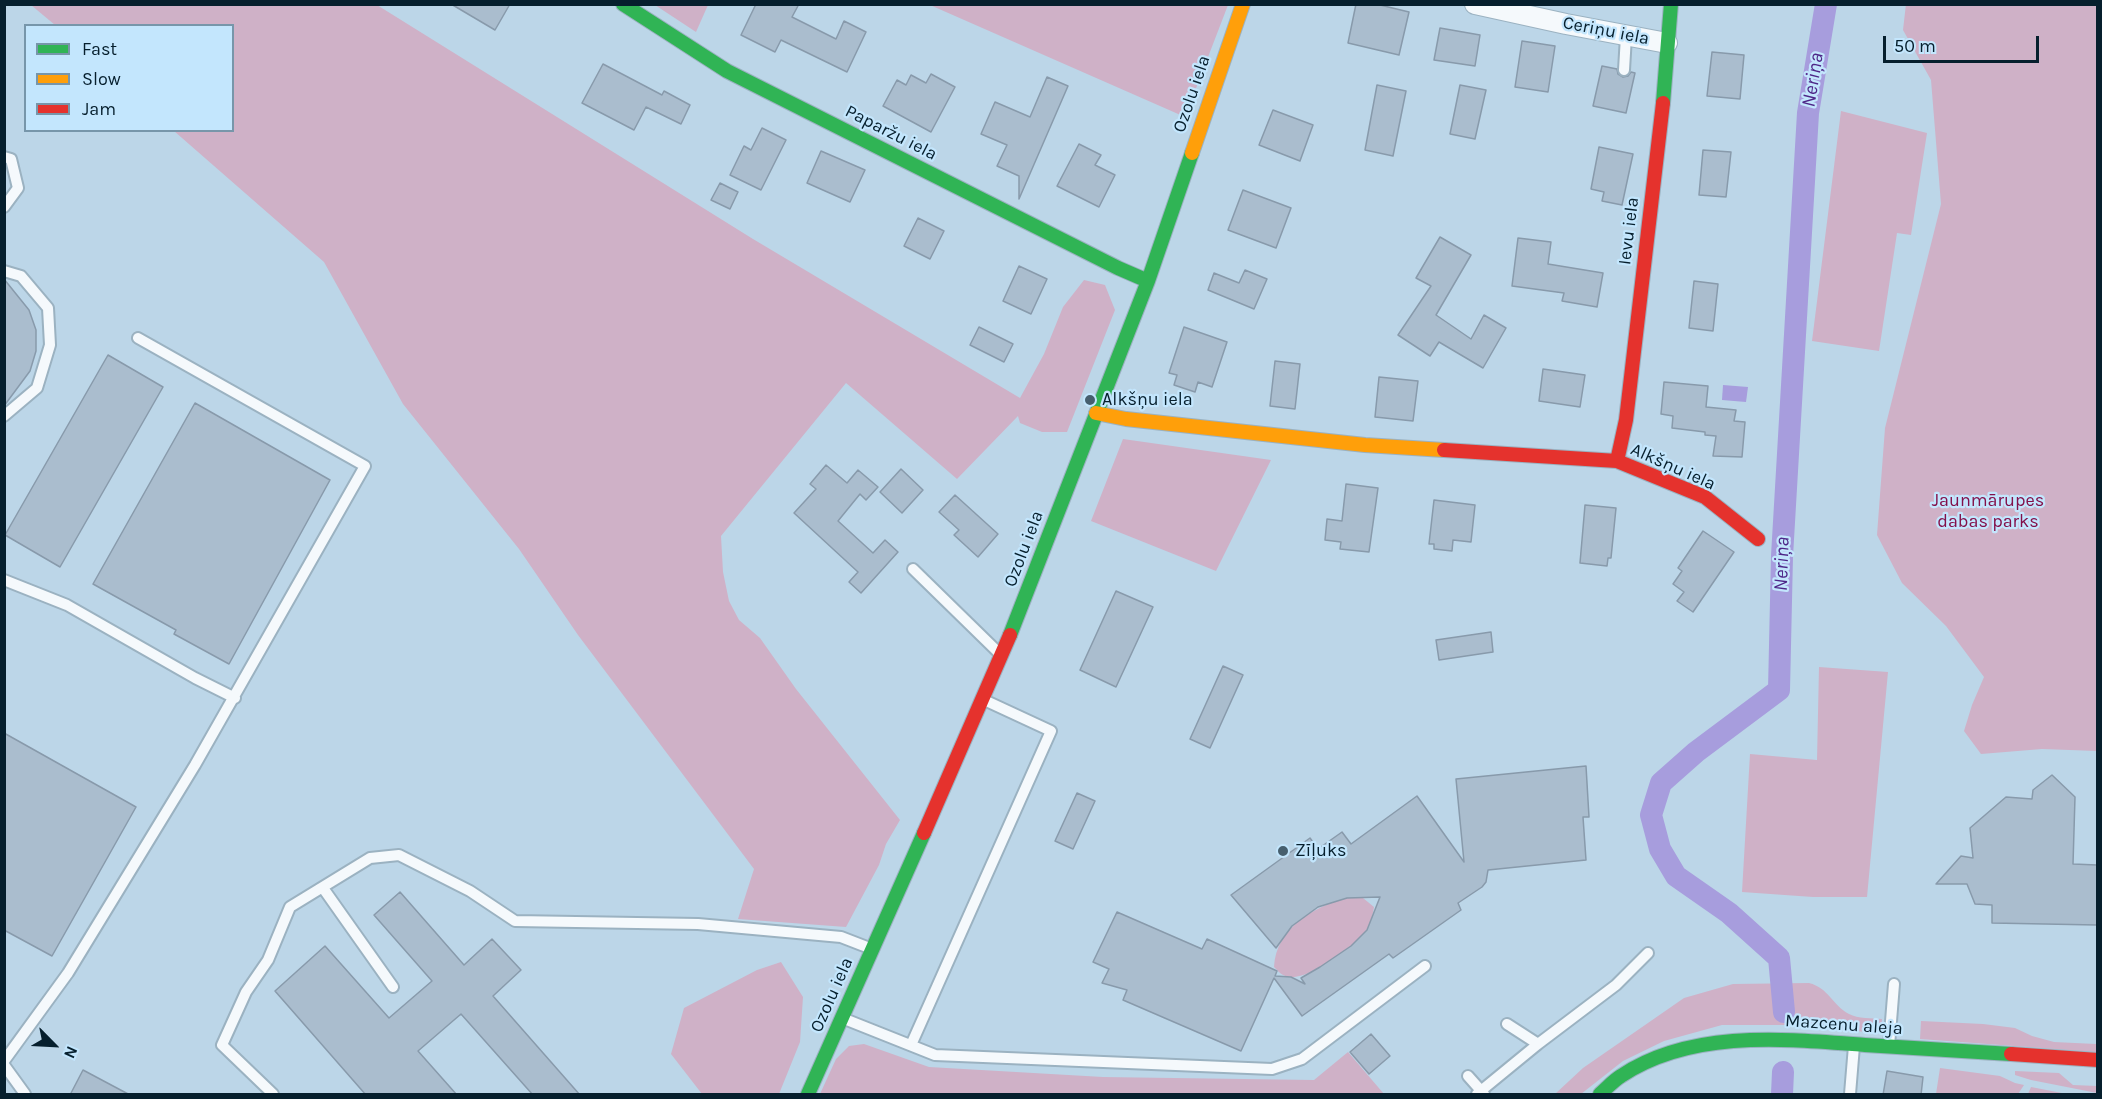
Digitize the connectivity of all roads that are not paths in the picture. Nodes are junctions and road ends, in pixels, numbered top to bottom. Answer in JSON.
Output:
{"nodes":[{"id":1,"x":623,"y":4,"type":"edge"},
{"id":2,"x":1243,"y":4,"type":"edge"},
{"id":3,"x":1475,"y":4,"type":"edge"},
{"id":4,"x":1671,"y":4,"type":"edge"},
{"id":5,"x":1626,"y":36,"type":"junction"},
{"id":6,"x":1667,"y":43,"type":"junction"},
{"id":7,"x":1624,"y":70,"type":"dead end"},
{"id":8,"x":4,"y":157,"type":"edge"},
{"id":9,"x":4,"y":207,"type":"edge"},
{"id":10,"x":4,"y":271,"type":"edge"},
{"id":11,"x":1148,"y":281,"type":"junction"},
{"id":12,"x":138,"y":338,"type":"dead end"},
{"id":13,"x":1096,"y":412,"type":"junction"},
{"id":14,"x":4,"y":416,"type":"edge"},
{"id":15,"x":1617,"y":461,"type":"junction"},
{"id":16,"x":1758,"y":539,"type":"dead end"},
{"id":17,"x":913,"y":569,"type":"dead end"},
{"id":18,"x":4,"y":580,"type":"edge"},
{"id":19,"x":1002,"y":655,"type":"junction"},
{"id":20,"x":235,"y":698,"type":"junction"},
{"id":21,"x":982,"y":699,"type":"junction"},
{"id":22,"x":323,"y":888,"type":"junction"},
{"id":23,"x":873,"y":950,"type":"junction"},
{"id":24,"x":1648,"y":953,"type":"dead end"},
{"id":25,"x":1425,"y":966,"type":"dead end"},
{"id":26,"x":1894,"y":984,"type":"dead end"},
{"id":27,"x":393,"y":987,"type":"dead end"},
{"id":28,"x":842,"y":1018,"type":"junction"},
{"id":29,"x":1508,"y":1024,"type":"dead end"},
{"id":30,"x":1854,"y":1043,"type":"junction"},
{"id":31,"x":1538,"y":1044,"type":"junction"},
{"id":32,"x":910,"y":1045,"type":"junction"},
{"id":33,"x":1889,"y":1046,"type":"junction"},
{"id":34,"x":2097,"y":1060,"type":"edge"},
{"id":35,"x":4,"y":1063,"type":"edge"},
{"id":36,"x":1468,"y":1076,"type":"dead end"},
{"id":37,"x":1481,"y":1093,"type":"edge"},
{"id":38,"x":25,"y":1095,"type":"edge"},
{"id":39,"x":273,"y":1095,"type":"edge"},
{"id":40,"x":808,"y":1095,"type":"edge"},
{"id":41,"x":1600,"y":1095,"type":"edge"},
{"id":42,"x":1850,"y":1095,"type":"edge"}],
"edges":[{"from":1,"to":11,"type":"street","name":"Paparžu iela"},
{"from":2,"to":11,"type":"street","name":"Ozolu iela"},
{"from":3,"to":5,"type":"street","name":"Ceriņu iela"},
{"from":4,"to":6,"type":"street","name":"Ievu iela"},
{"from":5,"to":6,"type":"street","name":"Ceriņu iela"},
{"from":5,"to":7,"type":"lane"},
{"from":6,"to":15,"type":"street","name":"Ievu iela"},
{"from":8,"to":9,"type":"lane"},
{"from":10,"to":14,"type":"lane"},
{"from":11,"to":13,"type":"street","name":"Ozolu iela"},
{"from":12,"to":20,"type":"lane"},
{"from":13,"to":15,"type":"street","name":"Alkšņu iela"},
{"from":13,"to":19,"type":"street","name":"Ozolu iela"},
{"from":15,"to":16,"type":"street","name":"Alkšņu iela"},
{"from":17,"to":19,"type":"lane"},
{"from":18,"to":20,"type":"lane"},
{"from":19,"to":21,"type":"street","name":"Ozolu iela"},
{"from":20,"to":35,"type":"lane"},
{"from":21,"to":23,"type":"street","name":"Ozolu iela"},
{"from":21,"to":32,"type":"lane"},
{"from":22,"to":23,"type":"lane"},
{"from":22,"to":27,"type":"lane"},
{"from":22,"to":39,"type":"lane"},
{"from":23,"to":28,"type":"street","name":"Ozolu iela"},
{"from":24,"to":31,"type":"lane"},
{"from":25,"to":32,"type":"lane"},
{"from":26,"to":33,"type":"lane"},
{"from":28,"to":32,"type":"lane"},
{"from":28,"to":40,"type":"street","name":"Ozolu iela"},
{"from":29,"to":31,"type":"lane"},
{"from":30,"to":33,"type":"street","name":"Mazcenu aleja"},
{"from":30,"to":41,"type":"street","name":"Mazcenu aleja"},
{"from":30,"to":42,"type":"lane"},
{"from":31,"to":37,"type":"lane"},
{"from":33,"to":34,"type":"street","name":"Mazcenu aleja"},
{"from":35,"to":38,"type":"lane"},
{"from":36,"to":37,"type":"lane"}]}
